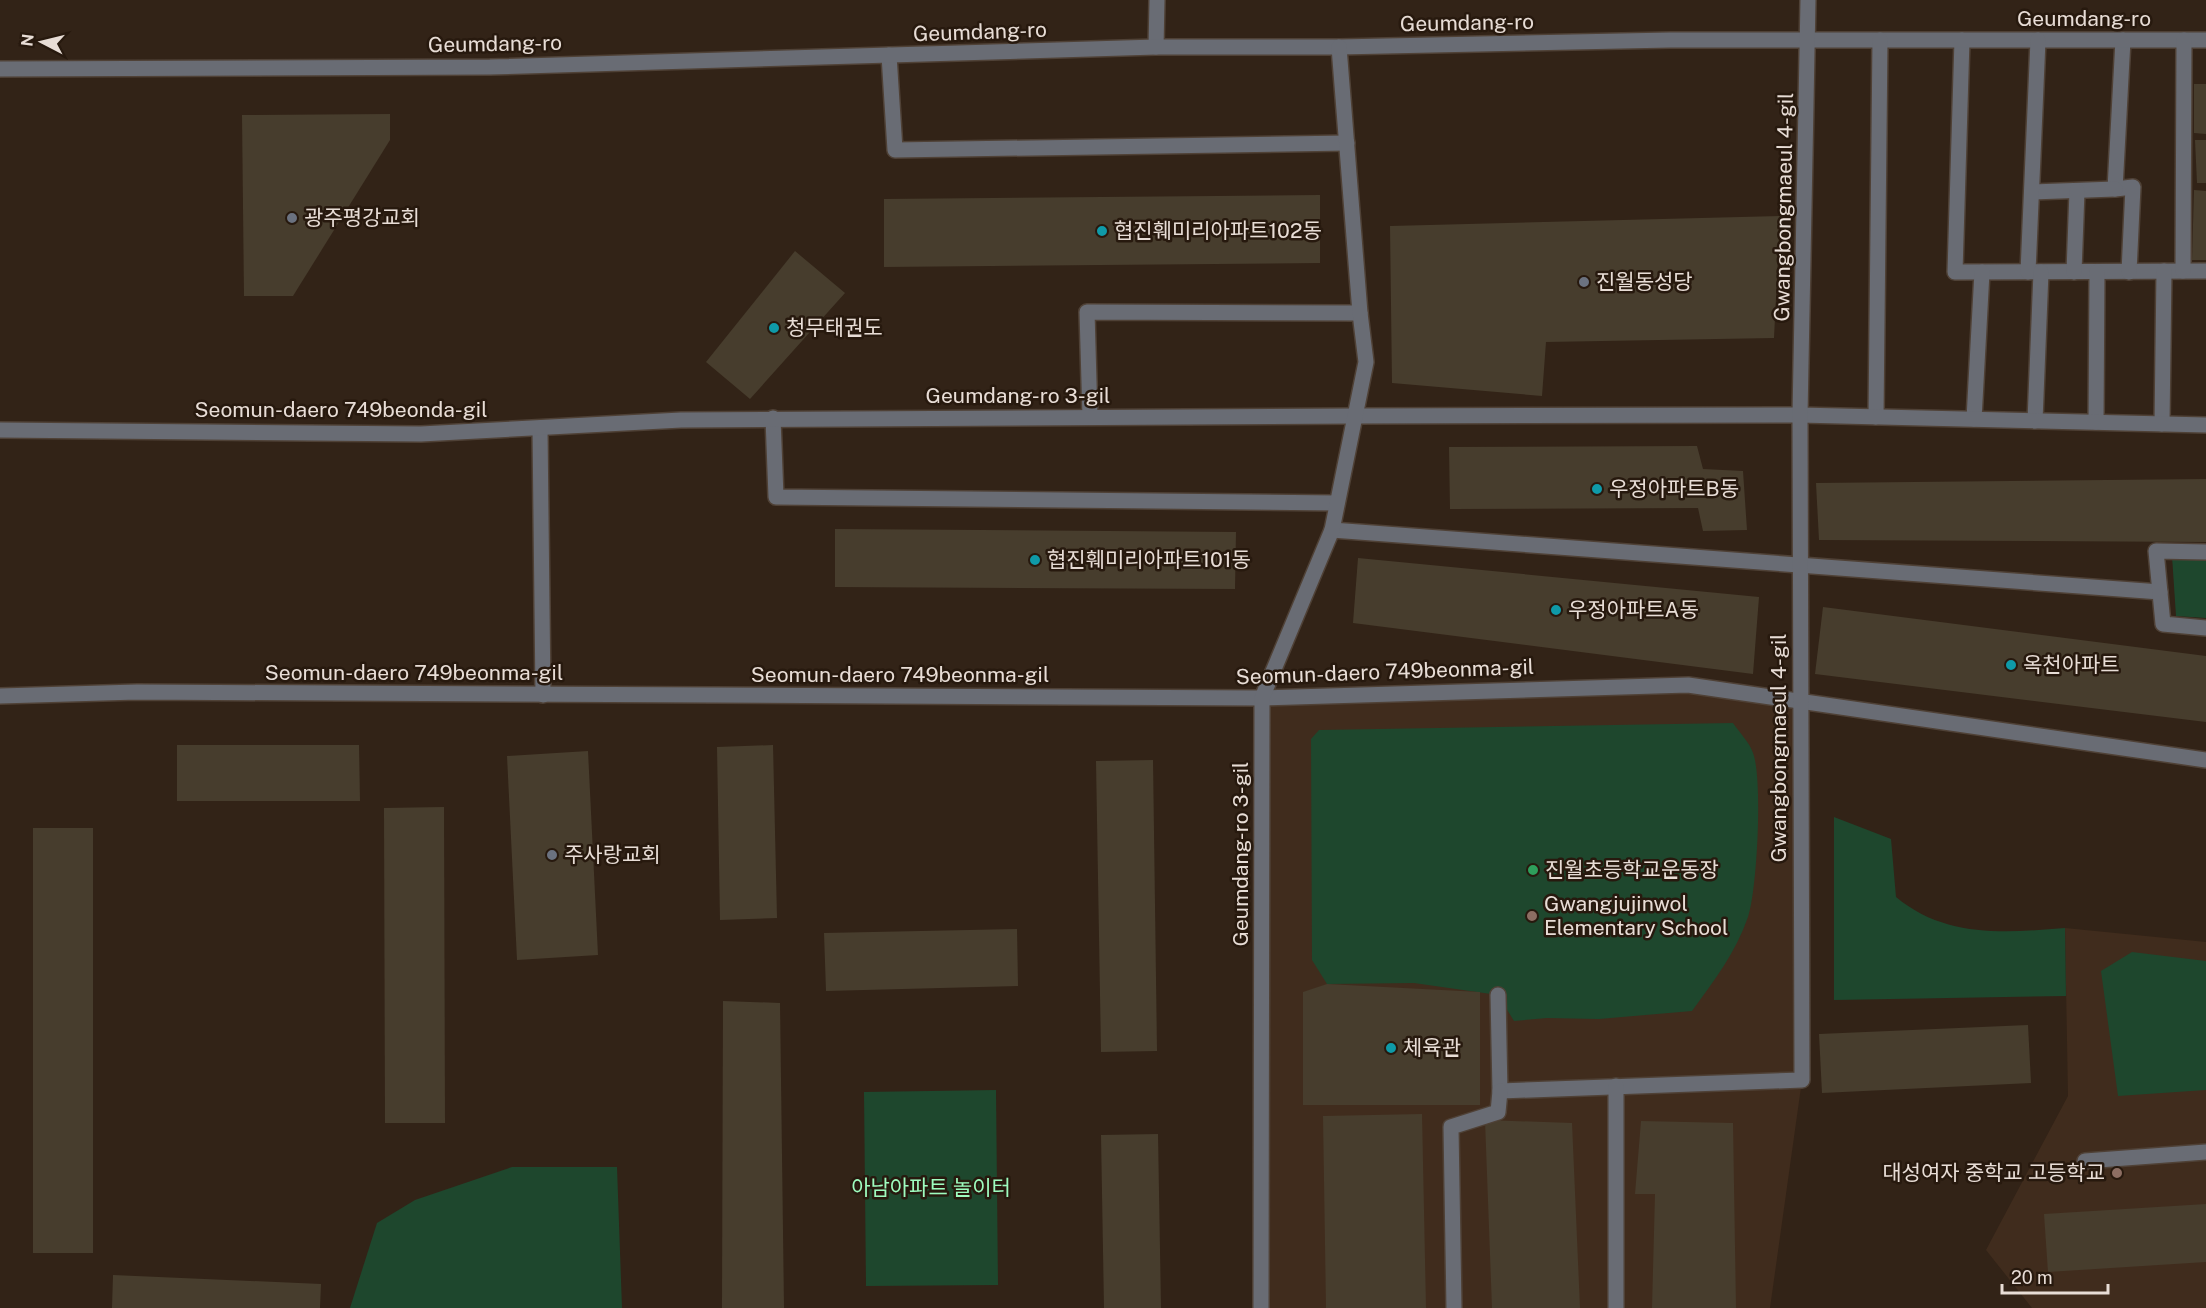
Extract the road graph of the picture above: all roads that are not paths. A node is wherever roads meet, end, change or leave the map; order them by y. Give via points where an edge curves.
1 (1156, 0) edge
2 (1808, 0) edge
3 (1808, 40) junction
4 (1880, 40) junction
5 (1962, 40) junction
6 (2038, 40) junction
7 (2123, 40) junction
8 (2184, 40) junction
9 (2206, 40) edge
10 (1156, 47) junction
11 (1339, 47) junction
12 (889, 55) junction
13 (0, 69) edge
14 (1347, 143) junction
15 (2115, 189) junction
16 (2077, 191) junction
17 (2032, 192) junction
18 (2164, 271) junction
19 (2183, 271) junction
20 (2206, 271) edge
21 (1982, 272) junction
22 (2034, 272) junction
23 (2074, 272) junction
24 (2097, 272) junction
25 (2128, 272) junction
26 (1360, 313) junction
27 (1800, 415) junction
28 (1355, 416) junction
29 (1090, 417) junction
30 (1876, 417) junction
31 (773, 418) junction
32 (1974, 419) junction
33 (681, 420) joint
34 (2035, 421) junction
35 (2096, 422) junction
36 (2162, 424) junction
37 (2206, 424) edge
38 (540, 428) junction
39 (0, 430) edge
40 (1337, 503) junction
41 (1332, 530) junction
42 (2206, 552) edge
43 (1801, 566) junction
44 (2160, 592) junction
45 (2206, 628) edge
46 (543, 694) junction
47 (0, 696) edge
48 (1262, 698) junction
49 (1799, 700) junction
50 (2206, 760) edge
51 (1498, 995) dead end
52 (1616, 1086) junction
53 (1500, 1091) junction
54 (2206, 1152) edge
55 (2085, 1161) dead end
56 (1261, 1308) edge
57 (1454, 1308) edge
58 (1616, 1308) edge

1 - 10 street
2 - 3 street, Gwangbongmaeul 4-gil
3 - 4 street, Geumdang-ro
3 - 11 street, Geumdang-ro
3 - 27 street, Gwangbongmaeul 4-gil
4 - 5 street, Geumdang-ro
4 - 30 street
5 - 6 street, Geumdang-ro
5 - 21 street via 1955,272
6 - 7 street, Geumdang-ro
6 - 17 street
7 - 8 street, Geumdang-ro
7 - 15 street
8 - 9 street, Geumdang-ro
8 - 19 street
10 - 11 street, Geumdang-ro
10 - 12 street, Geumdang-ro
11 - 14 street, Geumdang-ro 3-gil
12 - 13 street, Geumdang-ro via 490,67
12 - 14 street via 895,150
14 - 26 street, Geumdang-ro 3-gil
15 - 16 street
15 - 25 street via 2133,187
16 - 17 street
16 - 23 street
17 - 22 street
18 - 19 street
18 - 25 street
18 - 36 street
19 - 20 street
21 - 22 street
21 - 32 street
22 - 23 street
22 - 34 street
23 - 24 street
24 - 25 street
24 - 35 street
26 - 28 street, Geumdang-ro 3-gil via 1366,362
26 - 29 street via 1087,312
27 - 28 street
27 - 30 street
27 - 43 street, Gwangbongmaeul 4-gil
28 - 29 street, Geumdang-ro 3-gil
28 - 40 street, Geumdang-ro 3-gil
29 - 31 street, Geumdang-ro 3-gil
30 - 32 street
31 - 33 street, Geumdang-ro 3-gil
31 - 40 street via 776,497
32 - 34 street
33 - 38 street, Seomun-daero 749beonda-gil
34 - 35 street
35 - 36 street
36 - 37 street
38 - 39 street, Seomun-daero 749beonda-gil via 421,434
38 - 46 street
40 - 41 street, Geumdang-ro 3-gil
41 - 43 street
41 - 48 street, Geumdang-ro 3-gil
42 - 44 street via 2156,551
43 - 44 street
43 - 49 street, Gwangbongmaeul 4-gil
44 - 45 street via 2163,624
46 - 47 street, Seomun-daero 749beonma-gil via 137,692
46 - 48 street, Seomun-daero 749beonma-gil
48 - 49 street, Seomun-daero 749beonma-gil via 1688,685
48 - 56 street, Geumdang-ro 3-gil
49 - 50 street, Seomun-daero 749beonma-gil
49 - 52 street, Gwangbongmaeul 4-gil via 1802,1080
51 - 53 street
52 - 53 street
52 - 58 street
53 - 57 street via 1498,1112 1451,1126
54 - 55 street

